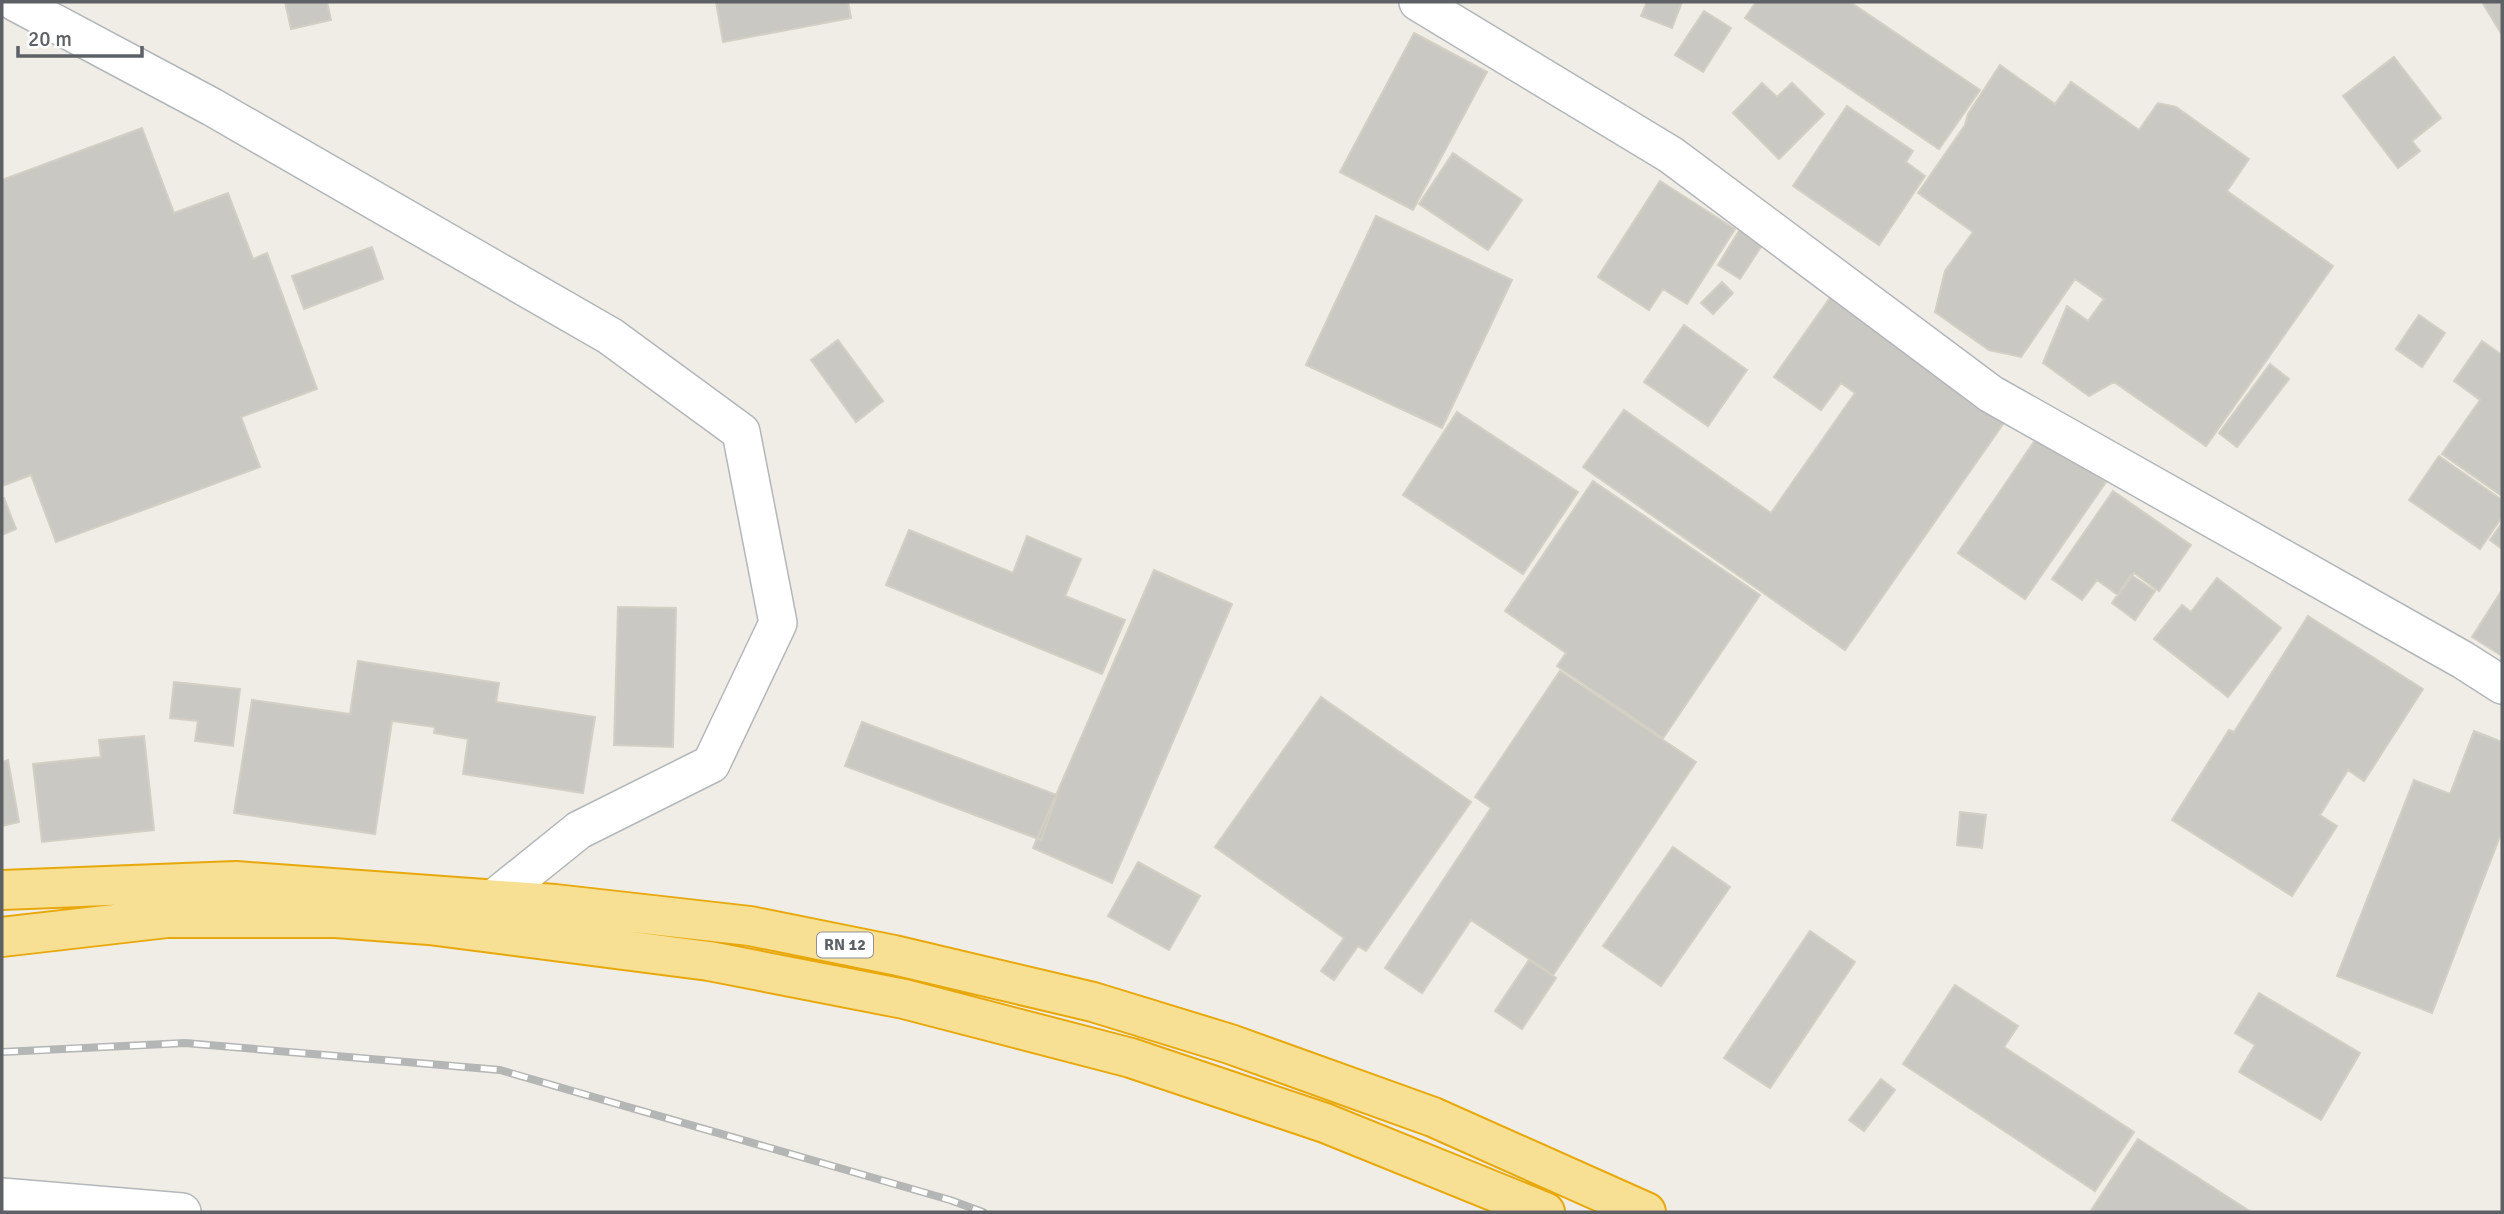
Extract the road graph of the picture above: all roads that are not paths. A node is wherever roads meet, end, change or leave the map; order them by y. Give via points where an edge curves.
1 (15, 2) edge
2 (1418, 2) edge
3 (2502, 685) edge
4 (2, 890) edge
5 (492, 900) junction
6 (2, 937) edge
7 (2, 1197) edge
8 (182, 1212) edge
9 (1545, 1212) edge
10 (1646, 1212) edge

1 - 5 street via 212,107 610,336 741,432 778,623 711,764 579,830
2 - 3 street via 1671,155 1991,394
4 - 5 highway, RN 12 via 236,881
5 - 10 highway, RN 12 via 750,926 1093,1002 1230,1044 1433,1117
6 - 9 highway, RN 12 via 167,918 336,918 429,925 709,961 904,999 1131,1058 1325,1123
7 - 8 street

